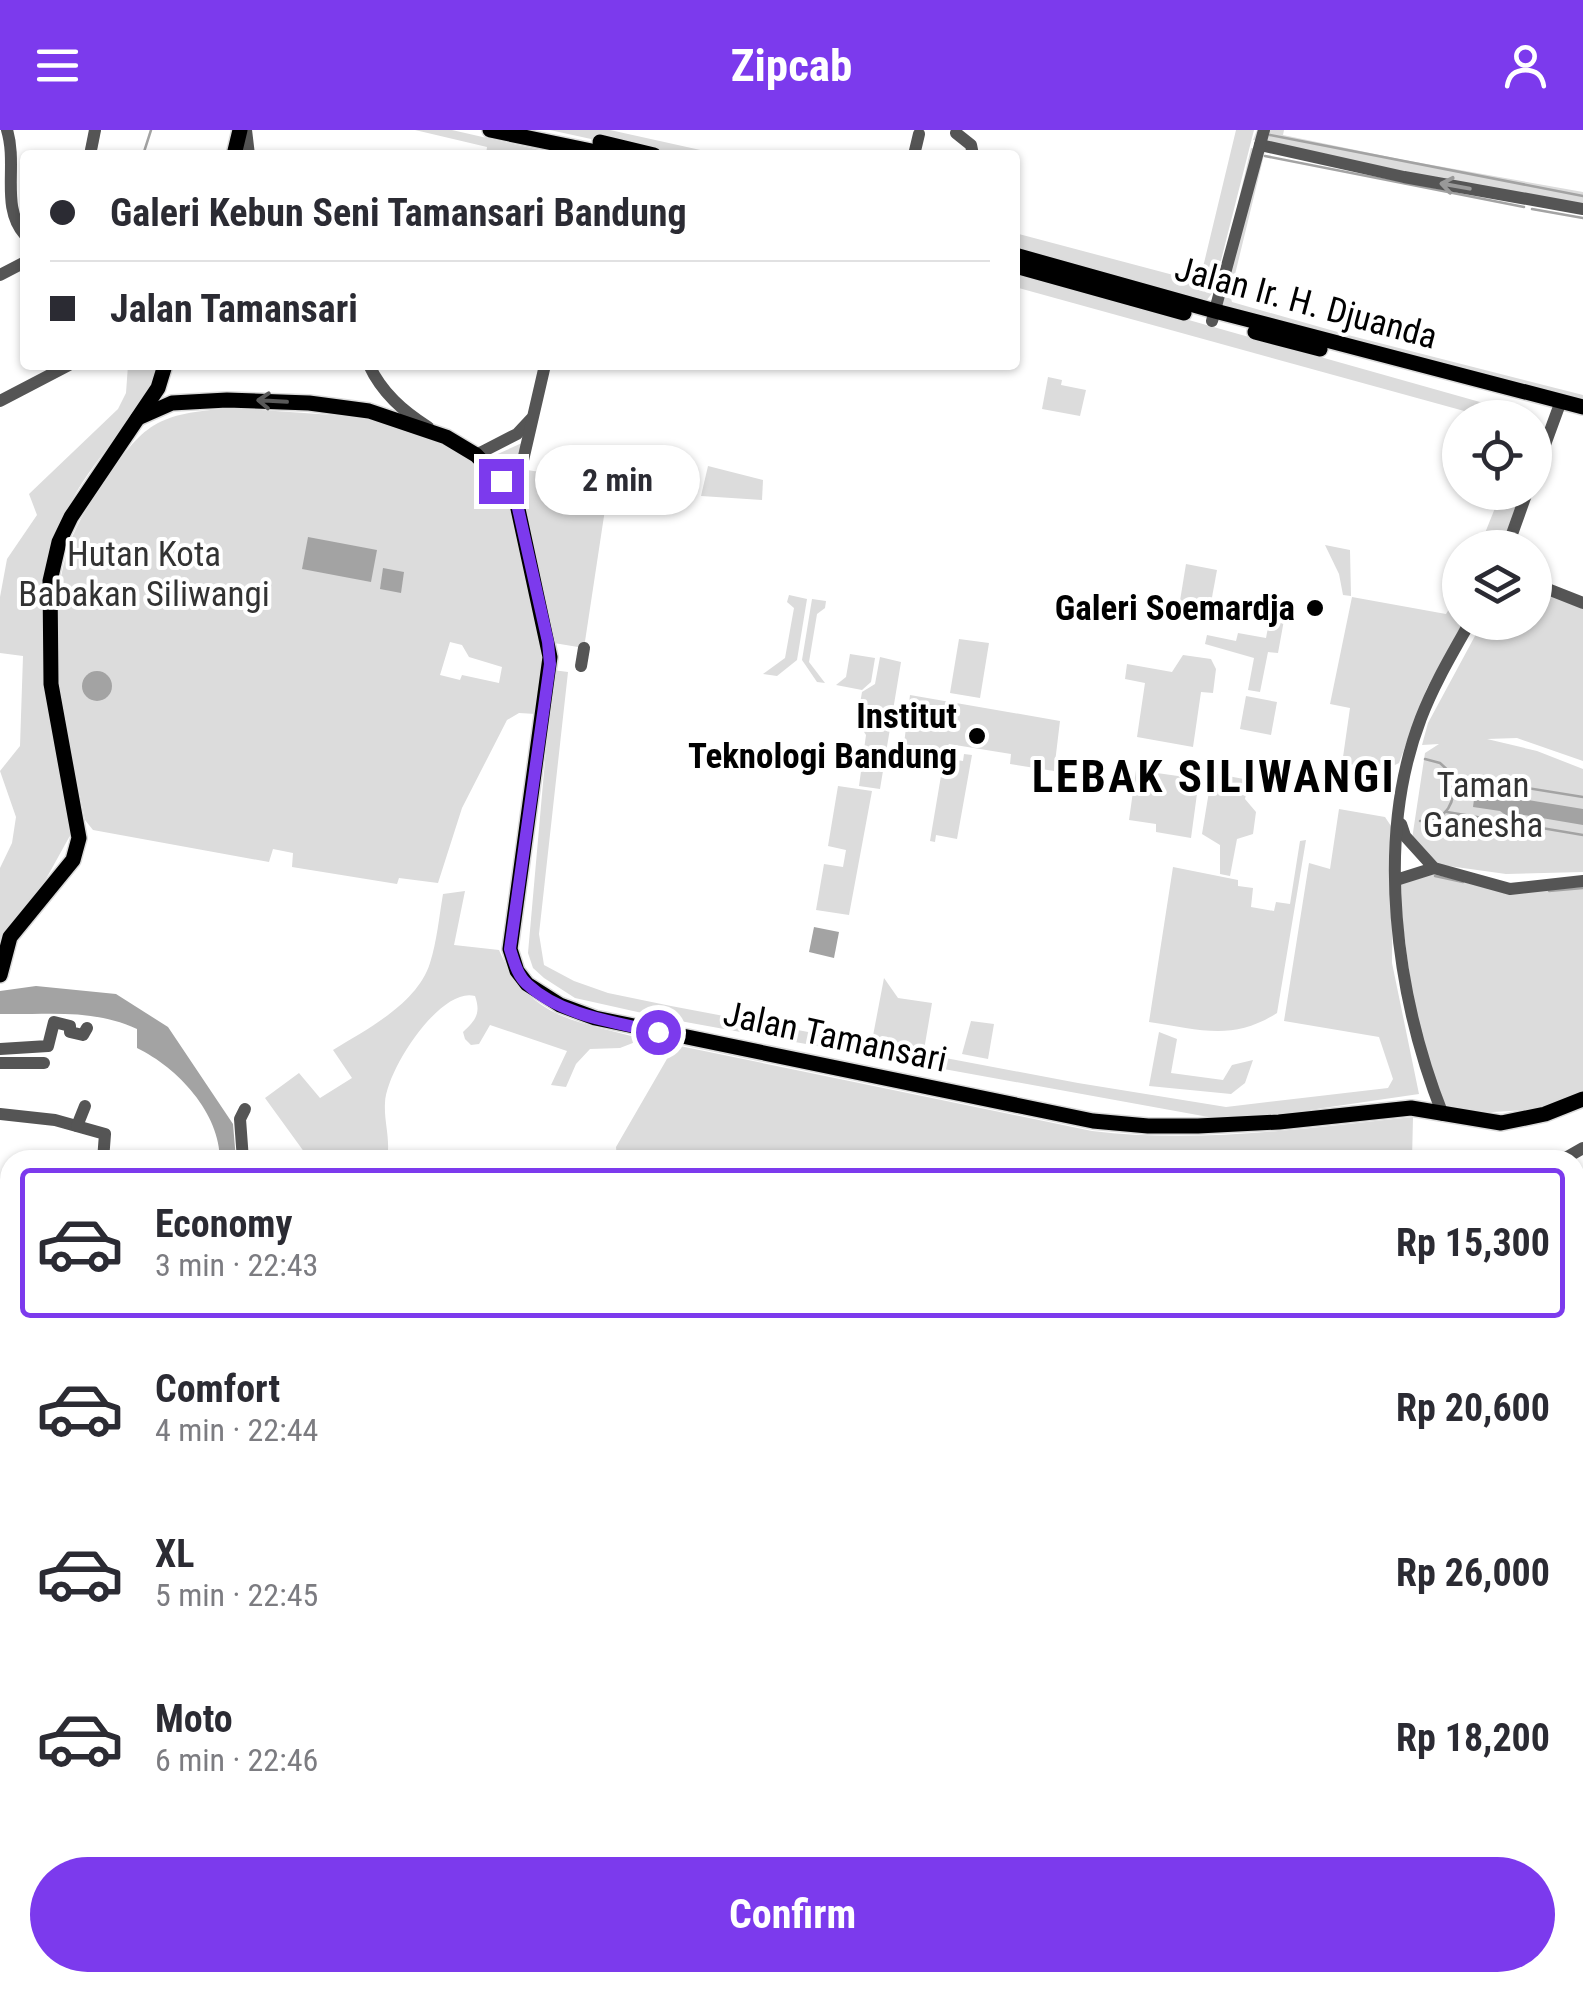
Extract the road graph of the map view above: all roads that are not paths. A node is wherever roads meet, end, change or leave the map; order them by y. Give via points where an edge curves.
1 (7, 130) edge
2 (490, 130) edge
3 (542, 130) edge
4 (1264, 130) edge
5 (956, 133) dead end
6 (919, 134) dead end
7 (1260, 146) junction
8 (590, 148) edge
9 (915, 150) edge
10 (972, 150) edge
11 (1583, 208) edge
12 (20, 230) edge
13 (1020, 257) edge
14 (1020, 267) edge
15 (1075, 278) junction
16 (1214, 316) junction
17 (59, 370) edge
18 (163, 370) edge
19 (371, 370) edge
20 (543, 370) edge
21 (378, 384) junction
22 (158, 388) junction
23 (0, 400) edge
24 (172, 403) junction
25 (1559, 406) junction
26 (1583, 407) edge
27 (368, 411) junction
28 (533, 417) junction
29 (1583, 417) edge
30 (138, 418) junction
31 (1552, 425) edge
32 (446, 437) junction
33 (476, 455) junction
34 (515, 495) junction
35 (1552, 591) edge
36 (1583, 603) edge
37 (1461, 640) edge
38 (584, 648) dead end
39 (581, 666) dead end
40 (1399, 817) junction
41 (1434, 868) junction
42 (1396, 880) junction
43 (1583, 881) edge
44 (0, 975) edge
45 (87, 1028) dead end
46 (0, 1049) edge
47 (0, 1062) edge
48 (44, 1063) dead end
49 (1583, 1100) edge
50 (84, 1106) dead end
51 (245, 1109) dead end
52 (0, 1114) edge
53 (1443, 1115) junction
54 (77, 1126) junction
55 (103, 1150) edge
56 (243, 1150) edge

1 - 12 street via 7,209
2 - 8 main road
3 - 8 main road
4 - 7 street
5 - 10 street
6 - 9 street
11 -> 7 street
7 - 16 street
13 - 15 main road, Jalan Ir. H. Djuanda
14 - 15 main road, Jalan Ir. H. Djuanda
15 - 16 main road, Jalan Ir. H. Djuanda
16 - 25 main road, Jalan Ir. H. Djuanda
17 - 23 street
18 - 22 main road
19 - 21 street
20 - 28 street
21 - 27 street
21 - 32 street
22 - 24 main road
22 - 30 main road
27 -> 24 main road via 248,400
24 - 30 main road
25 - 26 main road, Jalan Ir. H. Djuanda
25 - 29 main road, Jalan Ir. H. Djuanda
25 - 31 street
27 - 32 main road
28 - 33 street via 517,434
28 - 34 street
30 - 44 main road via 58,542 50,582 52,684 78,848 10,937
32 - 33 main road
33 - 34 main road
34 - 53 main road, Jalan Tamansari via 550,657 510,949 527,984 595,1018 1093,1121 1198,1126 1411,1108
35 - 36 street
37 - 40 street via 1420,721
38 - 39 street
40 - 41 street
40 - 42 street
41 - 42 street
41 - 43 street via 1510,889
42 - 53 street via 1410,1015
45 - 46 street via 83,1035 54,1022 48,1046
47 - 48 street
49 - 53 main road, Jalan Tamansari via 1501,1122
50 - 54 street
51 - 56 street
52 - 54 street
54 - 55 street via 105,1134

